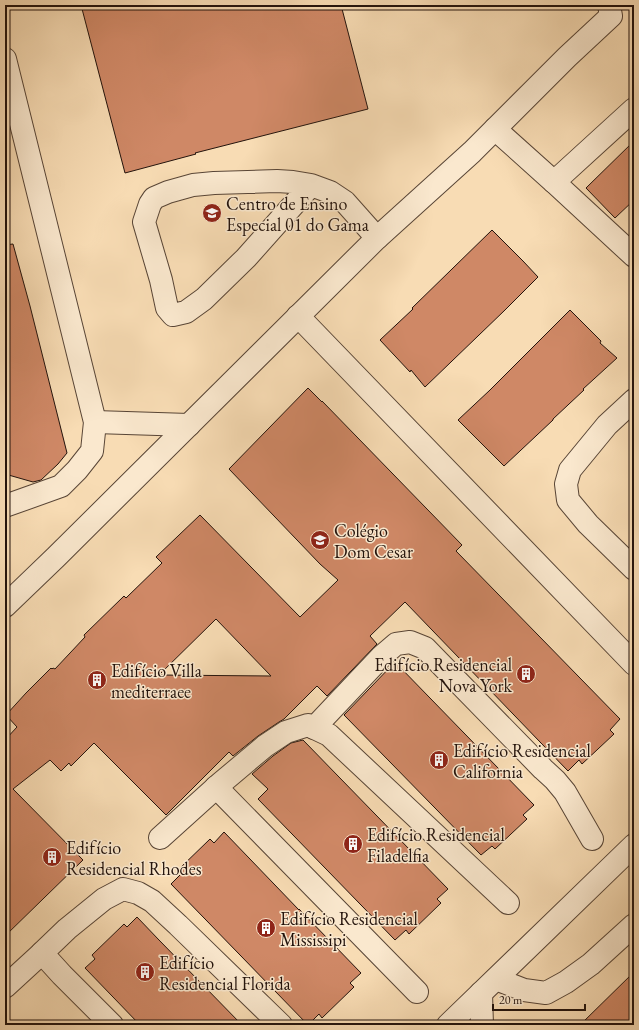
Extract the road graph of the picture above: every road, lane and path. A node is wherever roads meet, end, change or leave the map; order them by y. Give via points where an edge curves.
1 (615, 8) edge
2 (5, 58) edge
3 (634, 109) edge
4 (495, 129) junction
5 (554, 182) junction
6 (311, 185) junction
7 (376, 238) junction
8 (634, 256) edge
9 (298, 316) junction
10 (634, 400) edge
11 (95, 422) junction
12 (189, 425) junction
13 (5, 506) edge
14 (634, 570) edge
15 (5, 606) edge
16 (634, 664) edge
17 (314, 728) junction
18 (216, 787) junction
19 (160, 838) dead end
20 (592, 839) dead end
21 (634, 845) edge
22 (508, 903) dead end
23 (634, 925) edge
24 (42, 952) junction
25 (488, 986) junction
26 (5, 987) edge
27 (417, 992) dead end
28 (112, 1025) edge
29 (281, 1025) edge
30 (448, 1025) edge
31 (482, 1025) edge

1 - 4 street
2 - 11 street
3 - 5 street
4 - 5 street
4 - 7 street
5 - 8 street
6 - 6 street via 277,181 214,183 193,185 154,198 144,222 167,308 173,315 186,312 204,300 246,258
6 - 7 street via 330,192 345,202
7 - 9 street
9 - 12 street
9 - 16 street
10 - 14 street via 607,425 570,470 566,484 568,500
11 - 12 street
11 - 13 street via 92,452 61,486
12 - 15 street
17 - 18 street via 308,725 286,732
17 - 20 street via 396,644 410,642 426,648 555,780 565,792
17 - 22 street via 329,735 348,752
18 - 19 street
18 - 27 street
21 - 25 street
23 - 25 street via 591,964 546,993
24 - 26 street
24 - 28 street
24 - 29 street via 104,899 123,889 138,893 152,901 178,924
25 - 30 street
25 - 31 street

